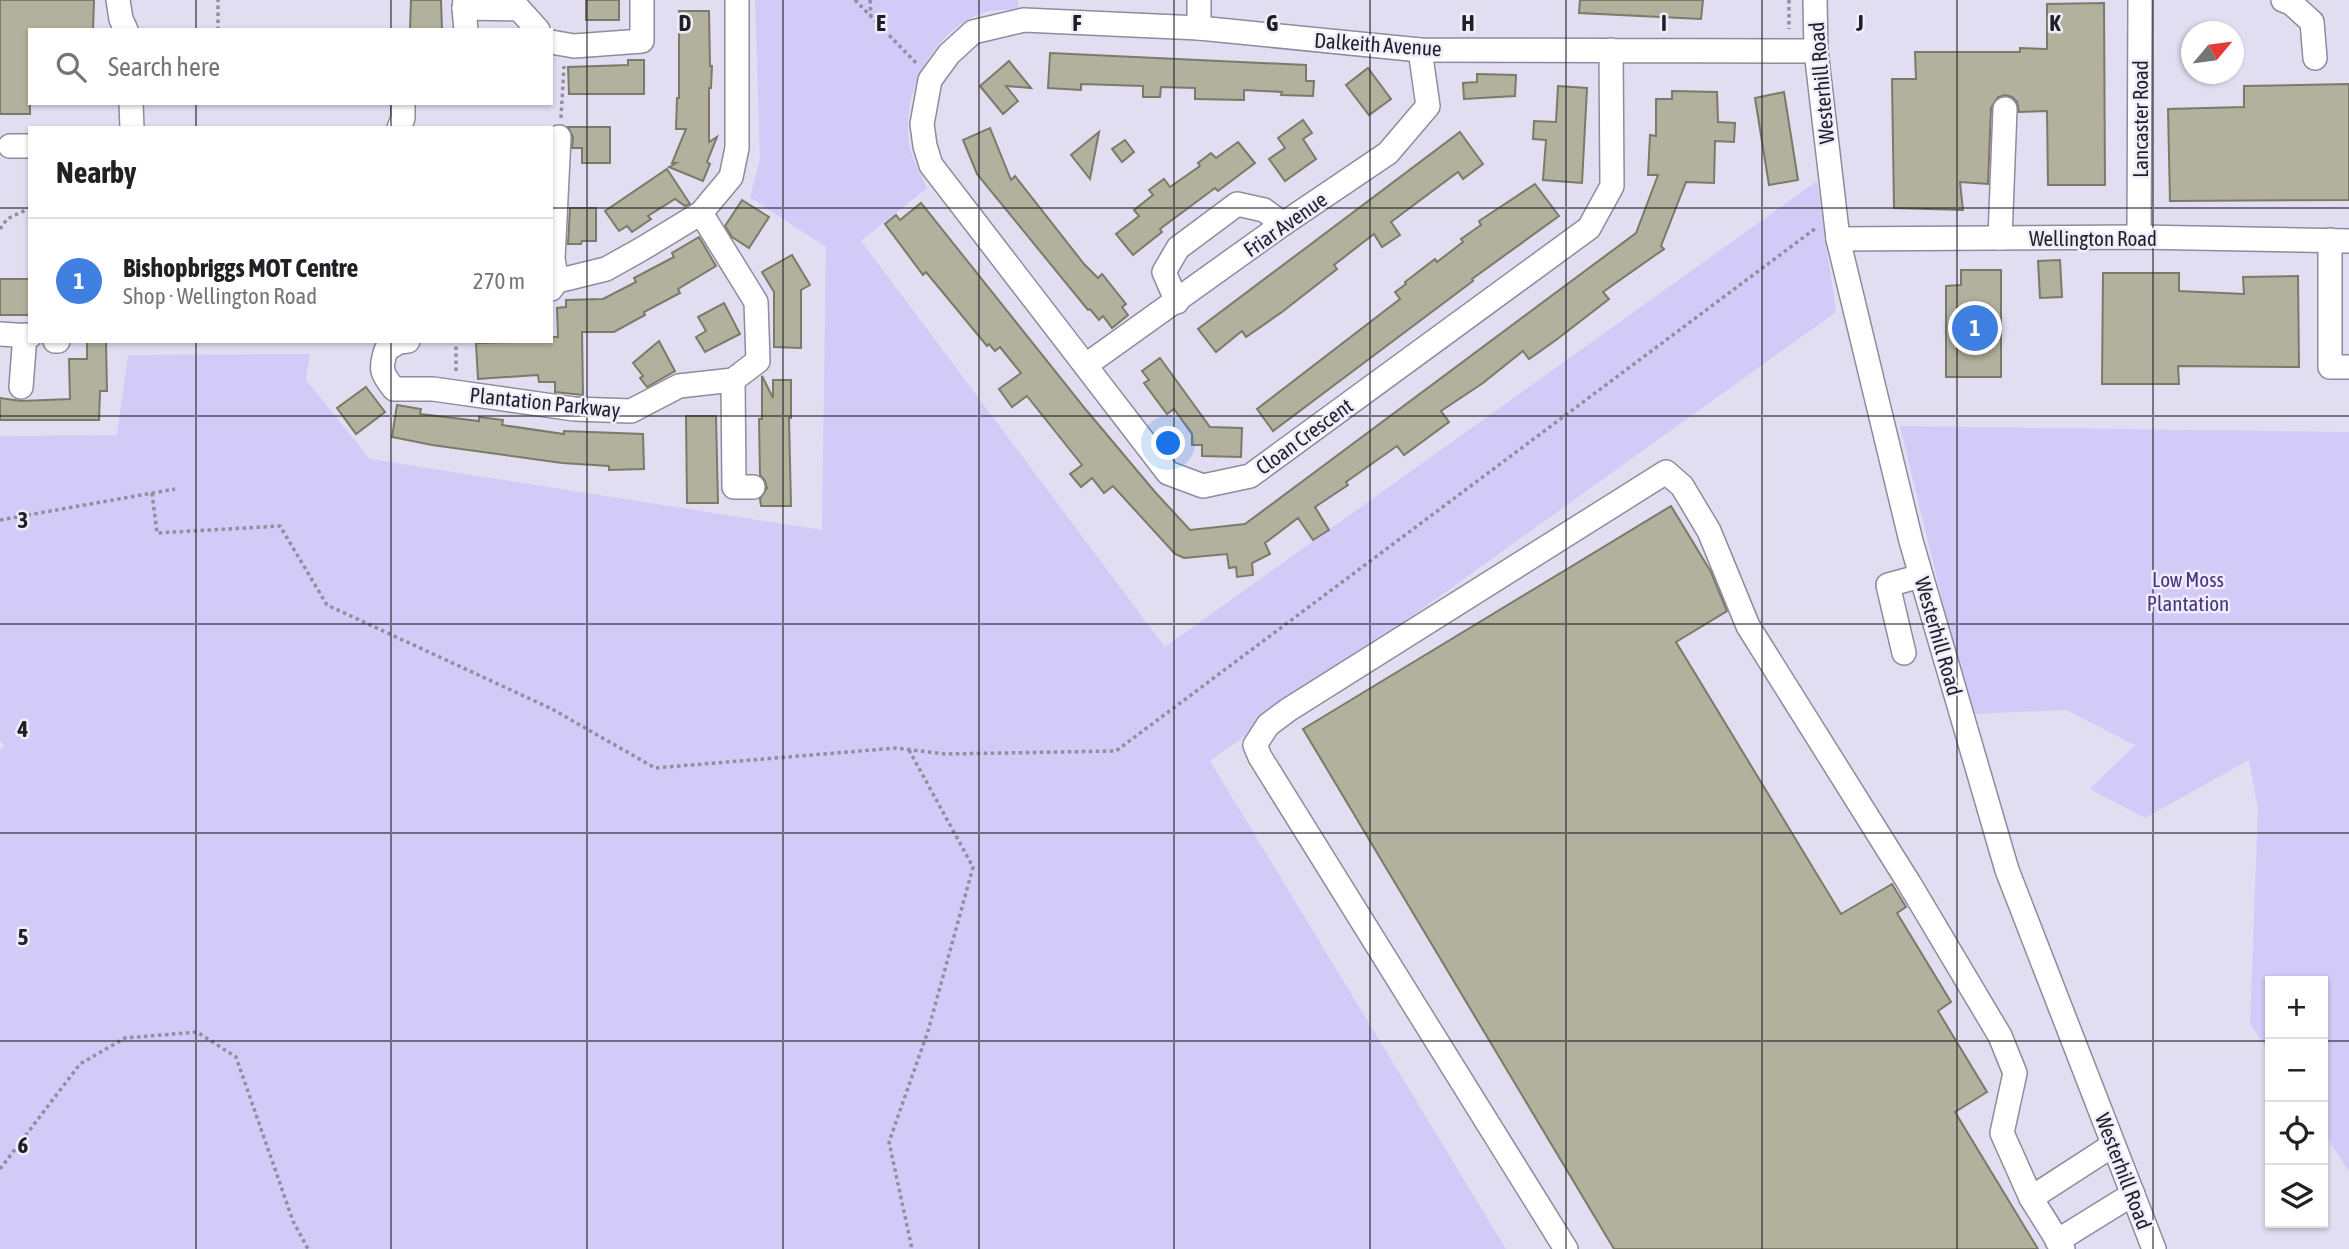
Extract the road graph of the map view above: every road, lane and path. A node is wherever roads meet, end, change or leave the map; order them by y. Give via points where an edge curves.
1 (218, 0) edge
2 (642, 0) edge
3 (737, 0) edge
4 (855, 0) edge
5 (870, 0) edge
6 (1199, 0) edge
7 (1789, 0) edge
8 (1815, 0) edge
9 (2140, 0) edge
10 (2283, 0) edge
11 (465, 13) edge
12 (872, 18) junction
13 (1024, 20) joint
14 (218, 28) edge
15 (536, 28) edge
16 (1199, 28) junction
17 (558, 43) edge
18 (1420, 50) junction
19 (1611, 50) junction
20 (1789, 50) junction
21 (1816, 51) junction
22 (2315, 58) dead end
23 (931, 79) junction
24 (131, 105) edge
25 (403, 105) edge
26 (2005, 109) dead end
27 (132, 126) edge
28 (400, 126) edge
29 (559, 138) joint
30 (28, 209) edge
31 (701, 214) junction
32 (1835, 214) junction
33 (1283, 224) junction
34 (0, 229) edge
35 (2139, 237) junction
36 (2000, 238) junction
37 (1838, 239) junction
38 (2339, 240) edge
39 (554, 285) edge
40 (2340, 289) edge
41 (1177, 302) junction
42 (0, 334) edge
43 (28, 336) edge
44 (398, 343) edge
45 (456, 343) edge
46 (1086, 365) junction
47 (2349, 368) edge
48 (733, 380) junction
49 (21, 387) dead end
50 (456, 392) junction
51 (753, 487) dead end
52 (175, 489) dead end
53 (152, 493) junction
54 (0, 520) edge
55 (1922, 576) junction
56 (1904, 653) dead end
57 (909, 750) junction
58 (2113, 1145) junction
59 (0, 1169) edge
60 (2133, 1194) junction
61 (2031, 1198) junction
62 (2060, 1245) edge
63 (308, 1249) edge
64 (912, 1249) edge
65 (1566, 1249) edge
66 (2154, 1249) edge

1 - 14 path
2 - 17 street via 642,41
3 - 31 street via 737,149 731,177
4 - 12 path
5 - 12 path
6 - 16 street
7 - 20 path
8 - 21 street, Westerhill Road
9 - 35 street, Lancaster Road
10 - 22 street via 2312,22
11 - 15 street via 519,9
12 - 23 path
13 - 16 street, Dalkeith Avenue
13 - 23 street, Cloan Crescent via 973,32
16 - 18 street, Dalkeith Avenue
17 - 29 path via 563,96
18 - 19 street, Dalkeith Avenue
18 - 33 street, Friar Avenue via 1428,106 1388,153
19 - 20 street, Dalkeith Avenue
19 - 46 street, Cloan Crescent via 1612,187 1589,228 1250,476 1203,486 1168,472
20 - 21 street, Dalkeith Avenue
21 - 32 street, Westerhill Road
23 - 46 street, Cloan Crescent via 922,124 931,165
24 - 27 street
25 - 28 street
26 - 36 street
29 - 39 street
30 - 34 path via 7,219
31 - 39 street via 606,270
31 - 48 street via 756,302 758,360
32 - 37 street, Westerhill Road
32 - 57 path via 1116,751 945,754
33 - 41 street, Friar Avenue
33 - 41 street via 1264,210 1237,204 1178,248 1164,272
35 - 36 street, Wellington Road
35 - 38 street, Wellington Road
36 - 37 street, Wellington Road
37 - 55 street, Westerhill Road
38 - 40 street
40 - 47 street via 2330,368
41 - 46 street, Friar Avenue
42 - 43 street
43 - 49 street
44 - 50 street, Plantation Parkway via 386,350 381,366 394,389
45 - 50 path
48 - 50 street, Plantation Parkway via 679,386 631,411 574,409
48 - 51 street via 734,487
52 - 53 path
53 - 54 path
53 - 57 path via 157,533 280,526 327,605 552,709 655,768
55 - 56 street via 1888,585
55 - 58 street, Westerhill Road via 2007,870
57 - 64 path via 973,867 928,1031 889,1142
58 - 60 street, Westerhill Road
58 - 61 street
59 - 63 path via 80,1063 125,1038 197,1032 236,1057 293,1221
60 - 62 street
60 - 66 street, Westerhill Road
61 - 62 street
61 - 65 street via 2002,1133 2015,1073 2000,1036 1748,626 1709,531 1682,486 1665,472 1288,710 1268,725 1255,745

